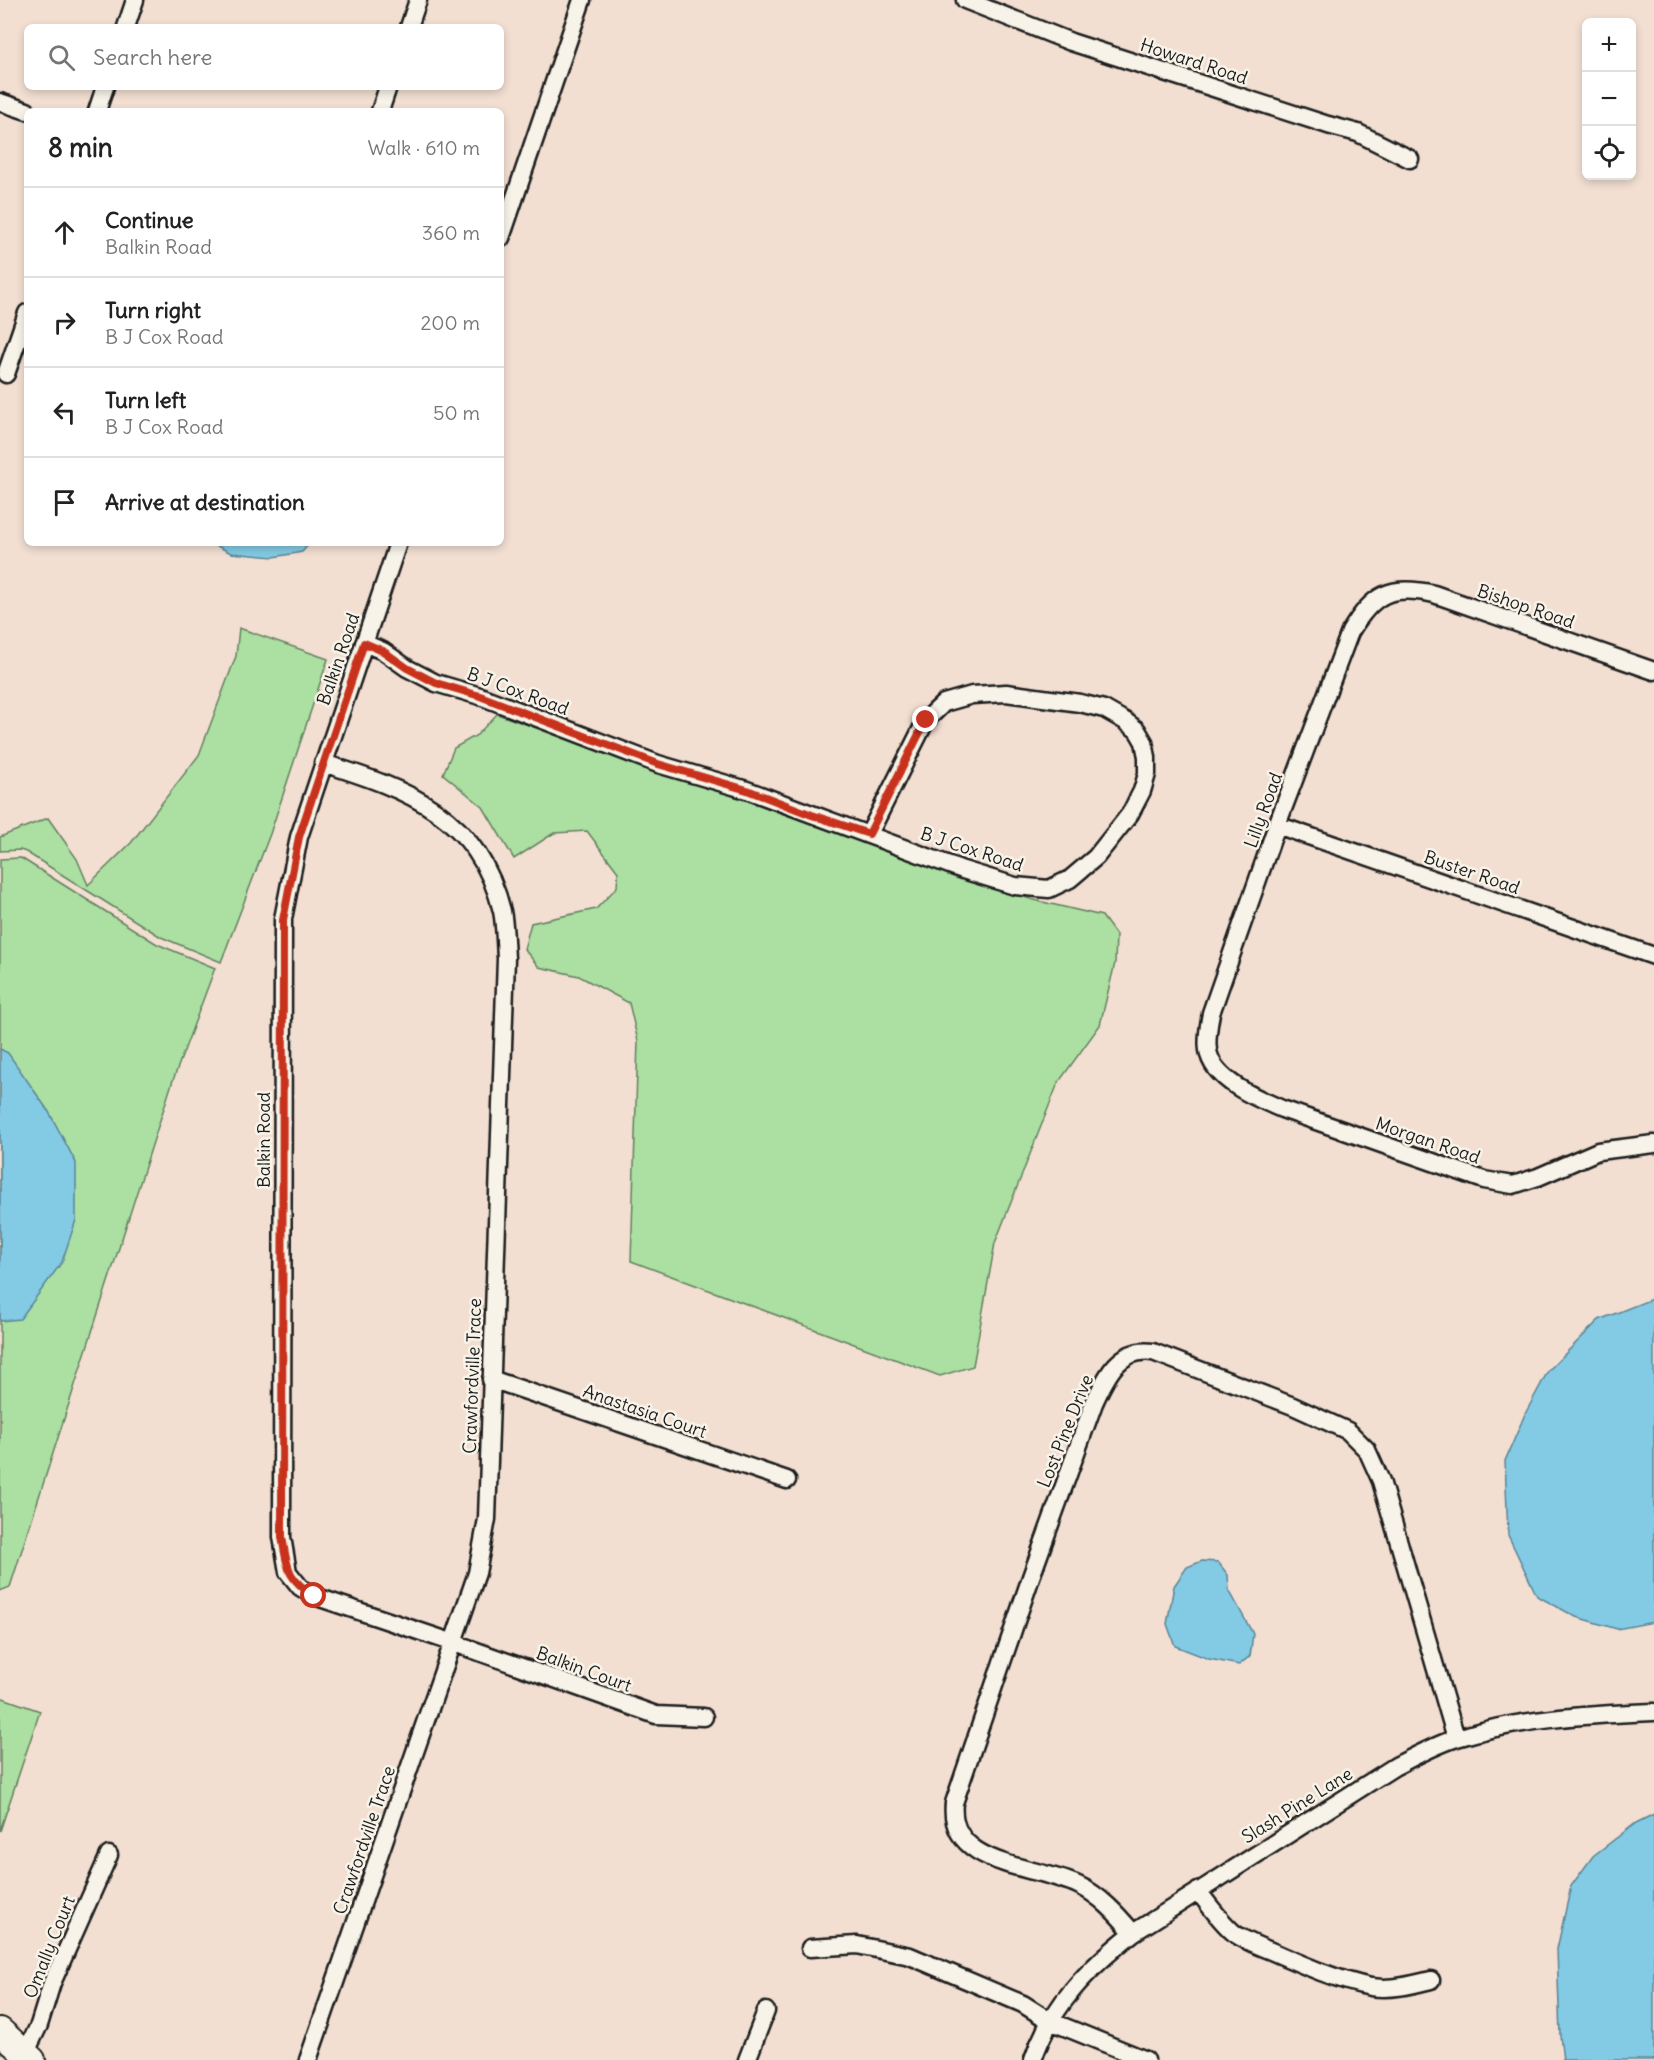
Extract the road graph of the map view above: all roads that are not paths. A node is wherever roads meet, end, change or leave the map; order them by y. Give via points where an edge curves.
1 (135, 0) edge
2 (418, 0) edge
3 (582, 0) edge
4 (965, 0) edge
5 (127, 24) edge
6 (410, 24) edge
7 (104, 90) edge
8 (387, 90) edge
9 (0, 102) edge
10 (97, 108) edge
11 (381, 108) edge
12 (24, 110) edge
13 (1410, 159) dead end
14 (504, 229) edge
15 (24, 322) edge
16 (6, 374) dead end
17 (397, 546) edge
18 (1384, 594) joint
19 (364, 643) junction
20 (1654, 671) edge
21 (323, 763) junction
22 (1277, 825) junction
23 (869, 834) junction
24 (1654, 956) edge
25 (1208, 1052) joint
26 (1654, 1144) edge
27 (491, 1379) junction
28 (787, 1480) dead end
29 (454, 1643) junction
30 (1654, 1712) edge
31 (704, 1717) dead end
32 (1456, 1738) junction
33 (109, 1855) dead end
34 (1198, 1891) junction
35 (1133, 1933) junction
36 (810, 1948) dead end
37 (1431, 1980) dead end
38 (766, 2011) dead end
39 (1050, 2021) junction
40 (0, 2031) edge
41 (28, 2057) edge
42 (308, 2060) edge
43 (747, 2060) edge
44 (1033, 2060) edge
45 (1146, 2060) edge

1 - 5 street
2 - 6 street
3 - 14 street
4 - 13 street, Howard Road via 1071,42 1358,132
7 - 10 street
8 - 11 street
9 - 12 street
15 - 16 street
17 - 19 street, Balkin Road
18 - 20 street, Bishop Road via 1415,590 1434,594
18 - 22 street, Lilly Road via 1370,604 1350,632
19 - 21 street, Balkin Road
19 - 23 street, B J Cox Road via 436,683 658,764 747,790
21 - 27 street, Crawfordville Trace via 377,780 419,799 449,820 472,846 489,875 502,913 506,958
21 - 29 street, Balkin Road via 299,837 283,920 282,1537 288,1572 314,1596
22 - 24 street, Buster Road
22 - 25 street, Lilly Road via 1211,1013
23 - 23 street, B J Cox Road via 1004,883 1049,890 1070,879 1096,857 1130,814 1147,774 1144,742 1125,721 1104,709 1080,703 1006,693 972,695 944,703 926,720
25 - 26 street, Morgan Road via 1218,1070 1251,1096 1484,1180 1513,1185 1598,1151
27 - 28 street, Anastasia Court
27 - 29 street, Crawfordville Trace via 487,1519 477,1573
29 - 31 street, Balkin Court via 656,1715
29 - 42 street, Crawfordville Trace
30 - 32 street, Slash Pine Lane via 1524,1723
32 - 34 street, Slash Pine Lane via 1394,1767
32 - 35 street, Lost Pine Drive via 1381,1481 1367,1450 1348,1431 1153,1352 1132,1353 1122,1359 1105,1379 1094,1403 952,1814 960,1837 981,1854 1078,1884 1119,1916
33 - 41 street, Omally Court via 52,1983
34 - 35 street, Slash Pine Lane
34 - 37 street via 1234,1933 1288,1958 1372,1987 1409,1986
35 - 39 street, Slash Pine Lane via 1082,1978
36 - 39 street via 857,1945 910,1956 1023,2004
38 - 43 street
39 - 44 street, Slash Pine Lane
39 - 45 street
40 - 41 main road

